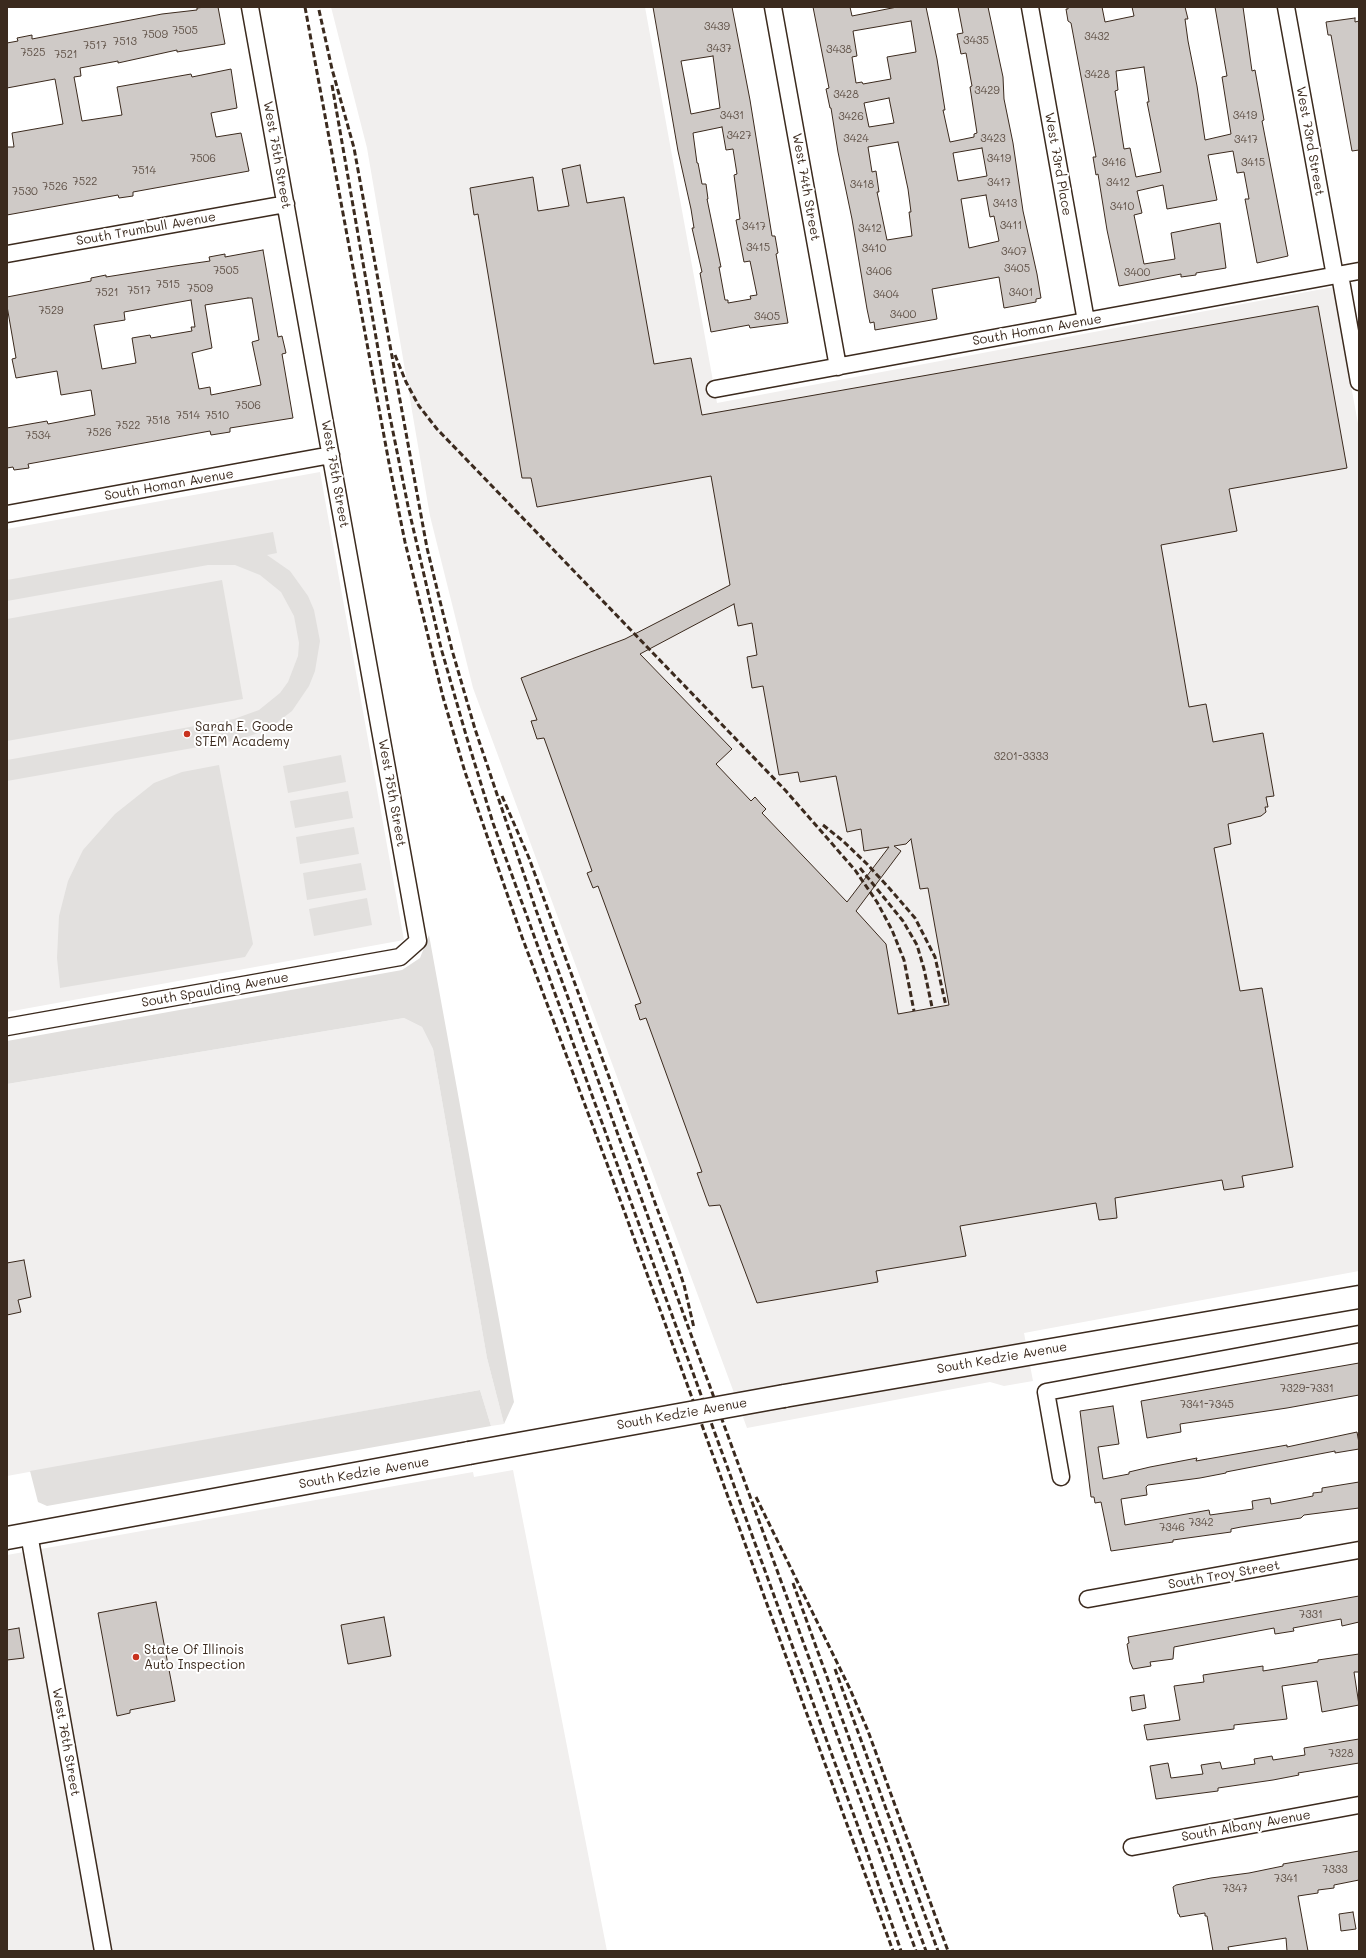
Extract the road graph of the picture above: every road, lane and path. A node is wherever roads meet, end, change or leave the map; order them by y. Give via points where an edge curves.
1 (250, 7) edge
2 (774, 7) edge
3 (1030, 7) edge
4 (1286, 7) edge
5 (286, 204) junction
6 (7, 254) edge
7 (1359, 271) edge
8 (1337, 275) junction
9 (1086, 321) junction
10 (838, 367) junction
11 (1359, 382) edge
12 (715, 389) dead end
13 (331, 455) junction
14 (7, 514) edge
15 (418, 941) joint
16 (7, 1027) edge
17 (1359, 1297) edge
18 (1359, 1334) edge
19 (1061, 1477) dead end
20 (29, 1534) junction
21 (7, 1538) edge
22 (1359, 1550) edge
23 (1088, 1599) dead end
24 (1359, 1805) edge
25 (1132, 1847) dead end
26 (103, 1951) edge

1 - 5 street, West 75th Street
2 - 10 street, West 74th Street
3 - 9 street, West 73rd Place
4 - 8 street, West 73rd Street
5 - 6 street, South Trumbull Avenue
5 - 13 street, West 75th Street
7 - 8 street, South Homan Avenue
8 - 9 street, South Homan Avenue
8 - 11 street, West 73rd Street
9 - 10 street, South Homan Avenue
10 - 12 street, South Homan Avenue
13 - 14 street, South Homan Avenue
13 - 15 street, West 75th Street
15 - 16 street, South Spaulding Avenue via 400,957
17 - 20 main road, South Kedzie Avenue, bridge via 784,1396
18 - 19 street via 1046,1392
20 - 21 main road, South Kedzie Avenue
20 - 26 street, West 76th Street
22 - 23 street, South Troy Street
24 - 25 street, South Albany Avenue

